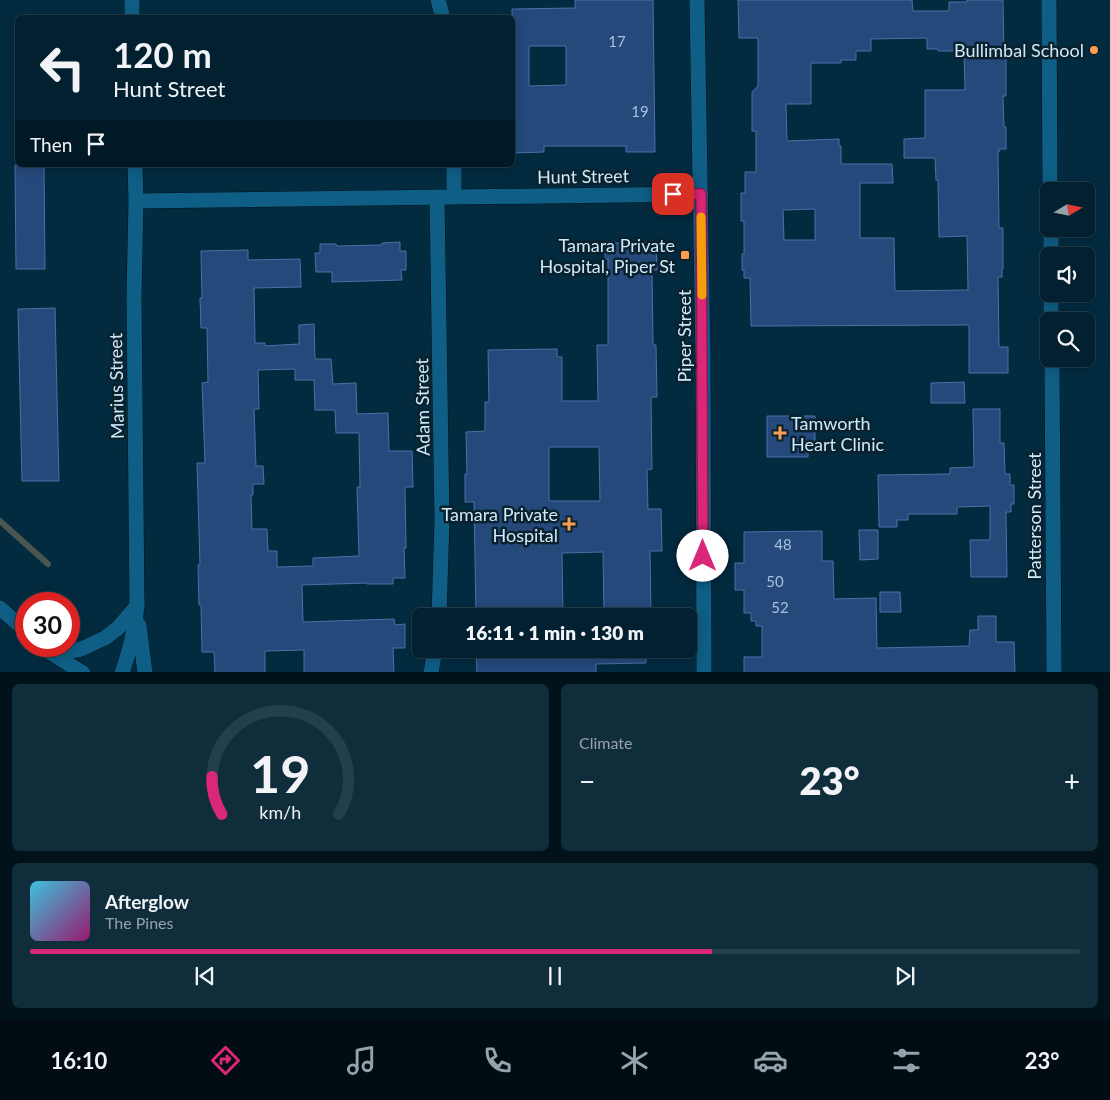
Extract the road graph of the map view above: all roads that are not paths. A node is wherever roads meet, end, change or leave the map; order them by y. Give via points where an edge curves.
1 (132, 0) edge
2 (438, 0) edge
3 (697, 0) edge
4 (1049, 0) edge
5 (132, 15) edge
6 (442, 15) edge
7 (135, 167) edge
8 (454, 167) edge
9 (1050, 182) edge
10 (701, 194) junction
11 (437, 196) junction
12 (454, 196) junction
13 (136, 201) junction
14 (1052, 367) edge
15 (137, 606) junction
16 (0, 608) edge
17 (439, 608) edge
18 (15, 622) edge
19 (80, 648) edge
20 (52, 657) edge
21 (59, 657) edge
22 (433, 658) edge
23 (63, 672) edge
24 (83, 672) edge
25 (122, 672) edge
26 (145, 672) edge
27 (431, 672) edge
28 (704, 672) edge
29 (1054, 672) edge

1 - 5 street
2 - 6 street
3 - 10 street, Piper Street
4 - 9 street
7 - 13 street, Marius Street
8 - 12 street
10 - 12 street, Hunt Street
10 - 28 street, Piper Street
11 - 12 street, Hunt Street
11 - 13 street, Hunt Street
11 - 17 street, Adam Street via 442,520
13 - 15 street, Marius Street
14 - 29 street, Patterson Street
15 - 19 street via 106,638
15 - 25 street, Marius Street via 131,645
15 - 26 street, Marius Street
16 - 18 street
20 - 23 street
21 - 24 street
22 - 27 street

